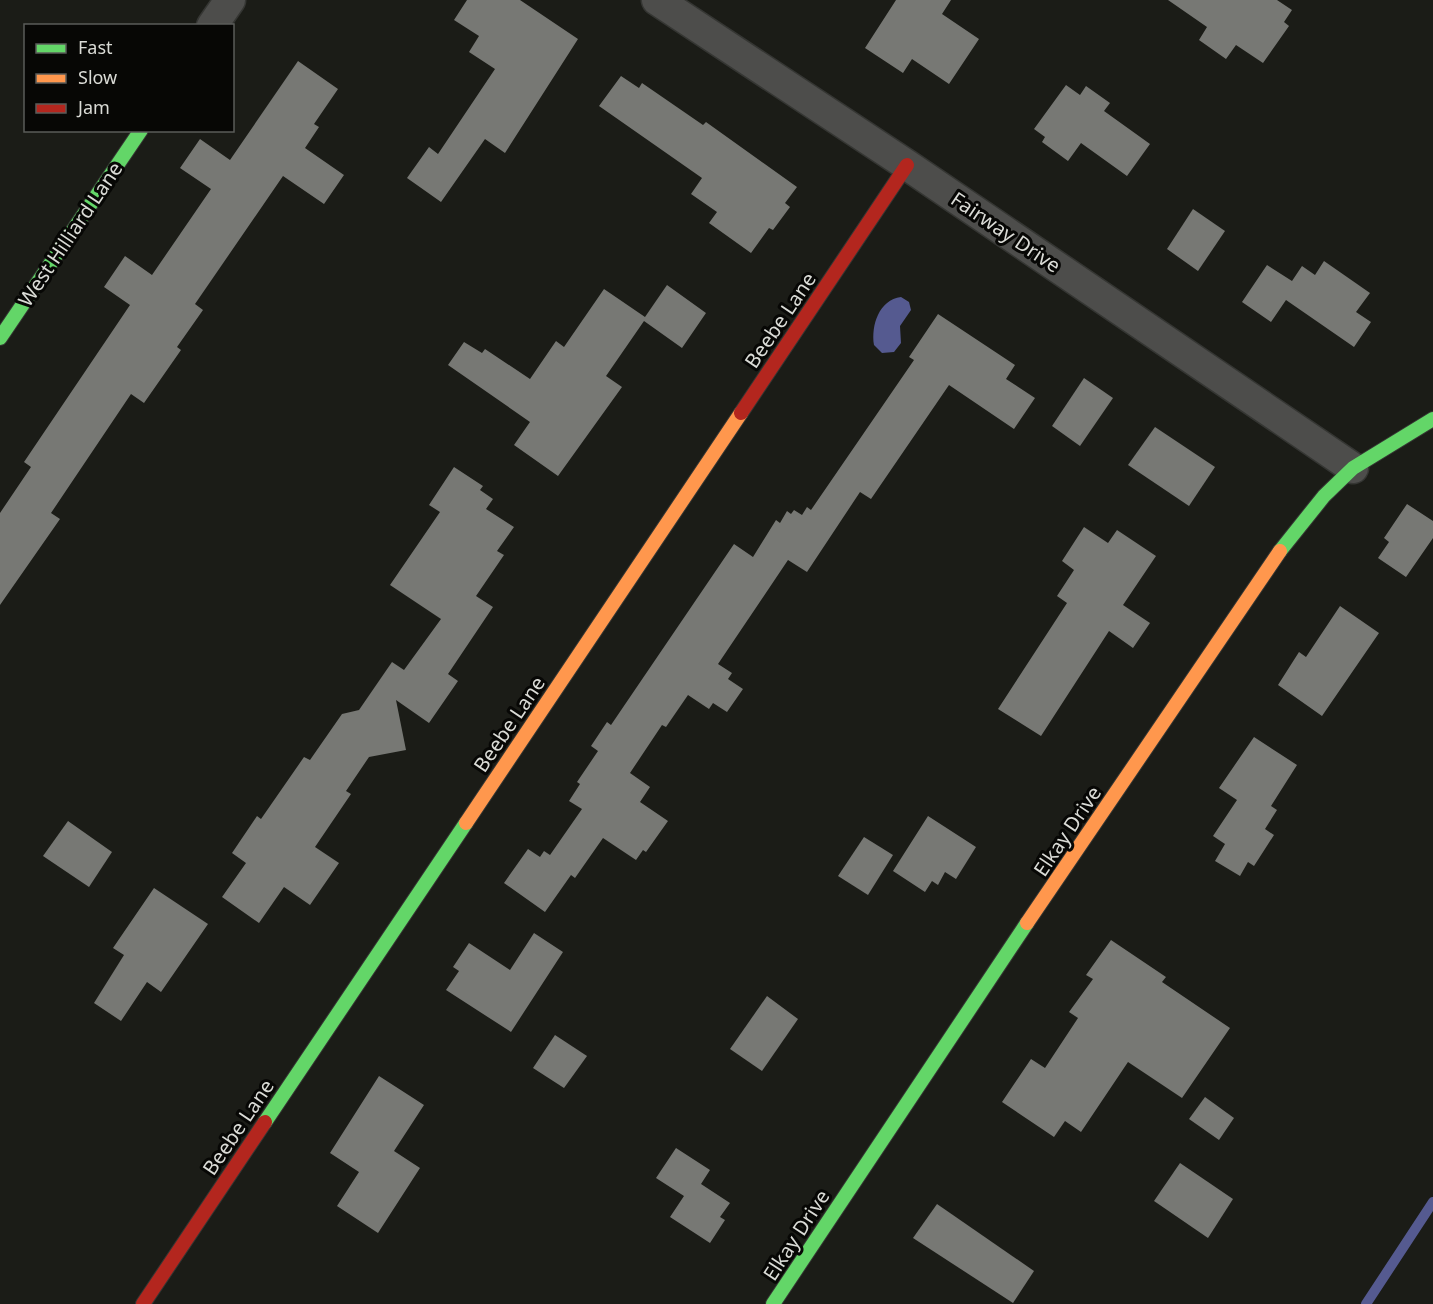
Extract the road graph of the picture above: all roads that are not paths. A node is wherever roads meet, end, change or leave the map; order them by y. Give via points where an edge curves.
1 (657, 0) edge
2 (140, 132) edge
3 (907, 165) junction
4 (0, 338) edge
5 (1433, 419) edge
6 (1353, 468) junction
7 (143, 1304) edge
8 (773, 1304) edge

1 - 3 street, Fairway Drive
2 - 4 street, West Hilliard Lane
3 - 6 street, Fairway Drive
3 - 7 street, Beebe Lane
5 - 6 street, Elkay Drive
6 - 8 street, Elkay Drive via 1324,496 1283,547

